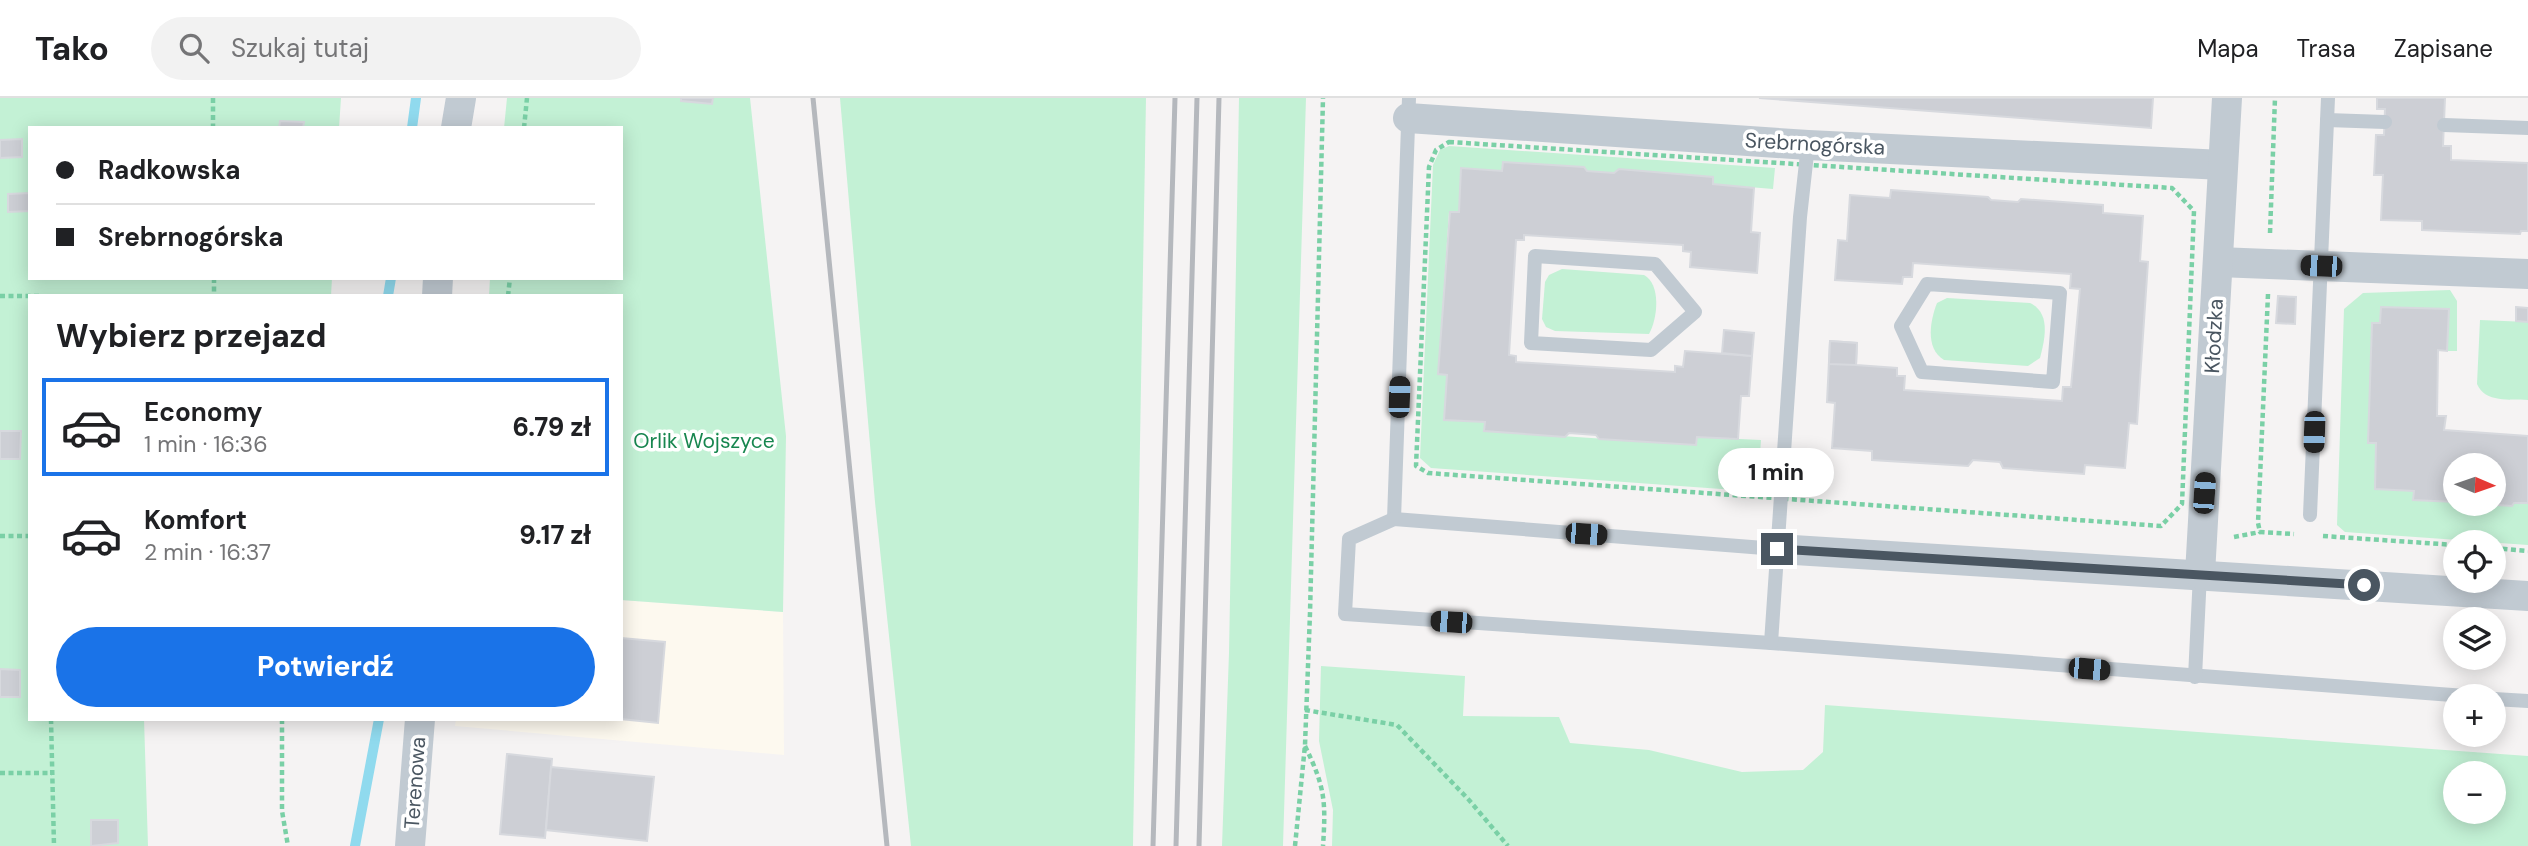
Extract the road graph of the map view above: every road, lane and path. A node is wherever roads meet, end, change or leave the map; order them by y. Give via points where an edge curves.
1 (213, 98) edge
2 (461, 98) edge
3 (527, 98) edge
4 (1322, 98) edge
5 (2227, 98) edge
6 (2275, 98) edge
7 (2328, 98) edge
8 (1408, 108) edge
9 (2327, 120) junction
10 (2385, 122) dead end
11 (2444, 125) dead end
12 (213, 126) edge
13 (456, 126) edge
14 (524, 126) edge
15 (2528, 128) edge
16 (1808, 145) junction
17 (2223, 165) junction
18 (2218, 262) junction
19 (2269, 264) junction
20 (2321, 266) junction
21 (2528, 274) edge
22 (0, 296) edge
23 (28, 296) edge
24 (1695, 312) joint
25 (1901, 326) joint
26 (2310, 515) dead end
27 (1394, 519) junction
28 (2334, 523) dead end
29 (0, 536) edge
30 (28, 536) edge
31 (2333, 537) dead end
32 (1777, 549) junction
33 (2506, 549) edge
34 (2528, 551) edge
35 (2200, 574) junction
36 (2528, 596) edge
37 (1771, 643) junction
38 (2195, 677) junction
39 (2443, 694) edge
40 (2506, 700) edge
41 (2528, 701) edge
42 (1305, 710) junction
43 (51, 721) edge
44 (282, 721) edge
45 (420, 721) edge
46 (1305, 745) junction
47 (52, 773) junction
48 (0, 774) edge
49 (54, 846) edge
50 (288, 846) edge
51 (410, 846) edge
52 (1295, 846) edge
53 (1323, 846) edge
54 (1508, 846) edge

1 - 12 path
2 - 13 street
3 - 14 path
4 - 42 path
5 - 17 street, Kłodzka
6 - 19 path
7 - 9 lane
8 - 16 street, Srebrnogórska
8 - 27 lane
9 - 10 lane
9 - 20 lane
11 - 15 lane
16 - 17 street, Srebrnogórska
16 - 32 lane
17 - 18 street, Kłodzka
18 - 19 street
18 - 35 street, Kłodzka
19 - 20 street
20 - 21 street
20 - 26 lane
22 - 23 path
24 - 24 lane via 1655,264 1535,256 1531,343 1651,350
25 - 25 lane via 1922,372 2053,382 2060,293 1927,284
27 - 32 lane
27 - 37 lane via 1349,539 1345,614
28 - 31 path
29 - 30 path
32 - 35 street
32 - 37 lane
33 - 34 path
35 - 36 street
35 - 38 lane
37 - 38 lane
38 - 39 lane
40 - 41 lane
42 - 46 path
42 - 54 path via 1396,725
43 - 47 path
44 - 50 path via 282,811
45 - 51 street, Terenowa
46 - 52 path
46 - 53 path via 1326,802
47 - 48 path
47 - 49 path

